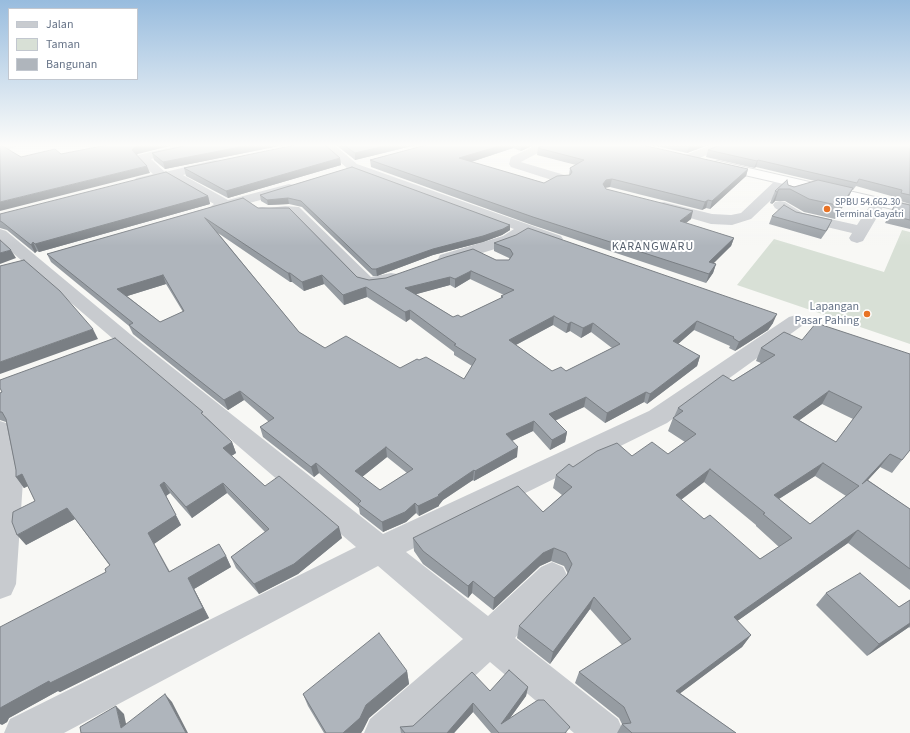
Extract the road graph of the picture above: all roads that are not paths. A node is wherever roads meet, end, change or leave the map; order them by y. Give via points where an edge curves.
1 (153, 178) edge
2 (172, 178) edge
3 (374, 178) edge
4 (760, 178) edge
5 (304, 183) edge
6 (126, 185) edge
7 (787, 186) junction
8 (812, 186) joint
9 (247, 199) junction
10 (873, 200) junction
11 (653, 204) edge
12 (226, 205) junction
13 (780, 205) dead end
14 (910, 209) edge
15 (203, 211) edge
16 (526, 229) junction
17 (0, 234) edge
18 (571, 244) edge
19 (475, 250) junction
20 (496, 260) edge
21 (433, 263) edge
22 (408, 272) edge
23 (796, 321) dead end
24 (0, 430) edge
25 (3, 509) edge
26 (380, 550) junction
27 (552, 578) dead end
28 (0, 584) edge
29 (489, 639) junction
30 (24, 733) edge
31 (384, 733) edge
32 (604, 733) edge

1 - 6 street
2 - 12 street
3 - 16 street
4 - 7 highway
5 - 9 street
7 - 8 street
7 - 11 street via 746,216 732,220 711,219
8 - 10 highway
9 - 12 street
9 - 22 street via 265,212 288,209 296,211 365,281 380,282
10 - 13 street via 855,232 798,216
10 - 14 highway
12 - 15 street
16 - 18 street
16 - 19 street via 509,239
17 - 26 street via 112,343
19 - 20 street
19 - 21 street
23 - 26 street via 658,417
24 - 25 street via 9,481
25 - 28 street
26 - 29 street
26 - 30 street
27 - 29 street
29 - 31 street
29 - 32 street

